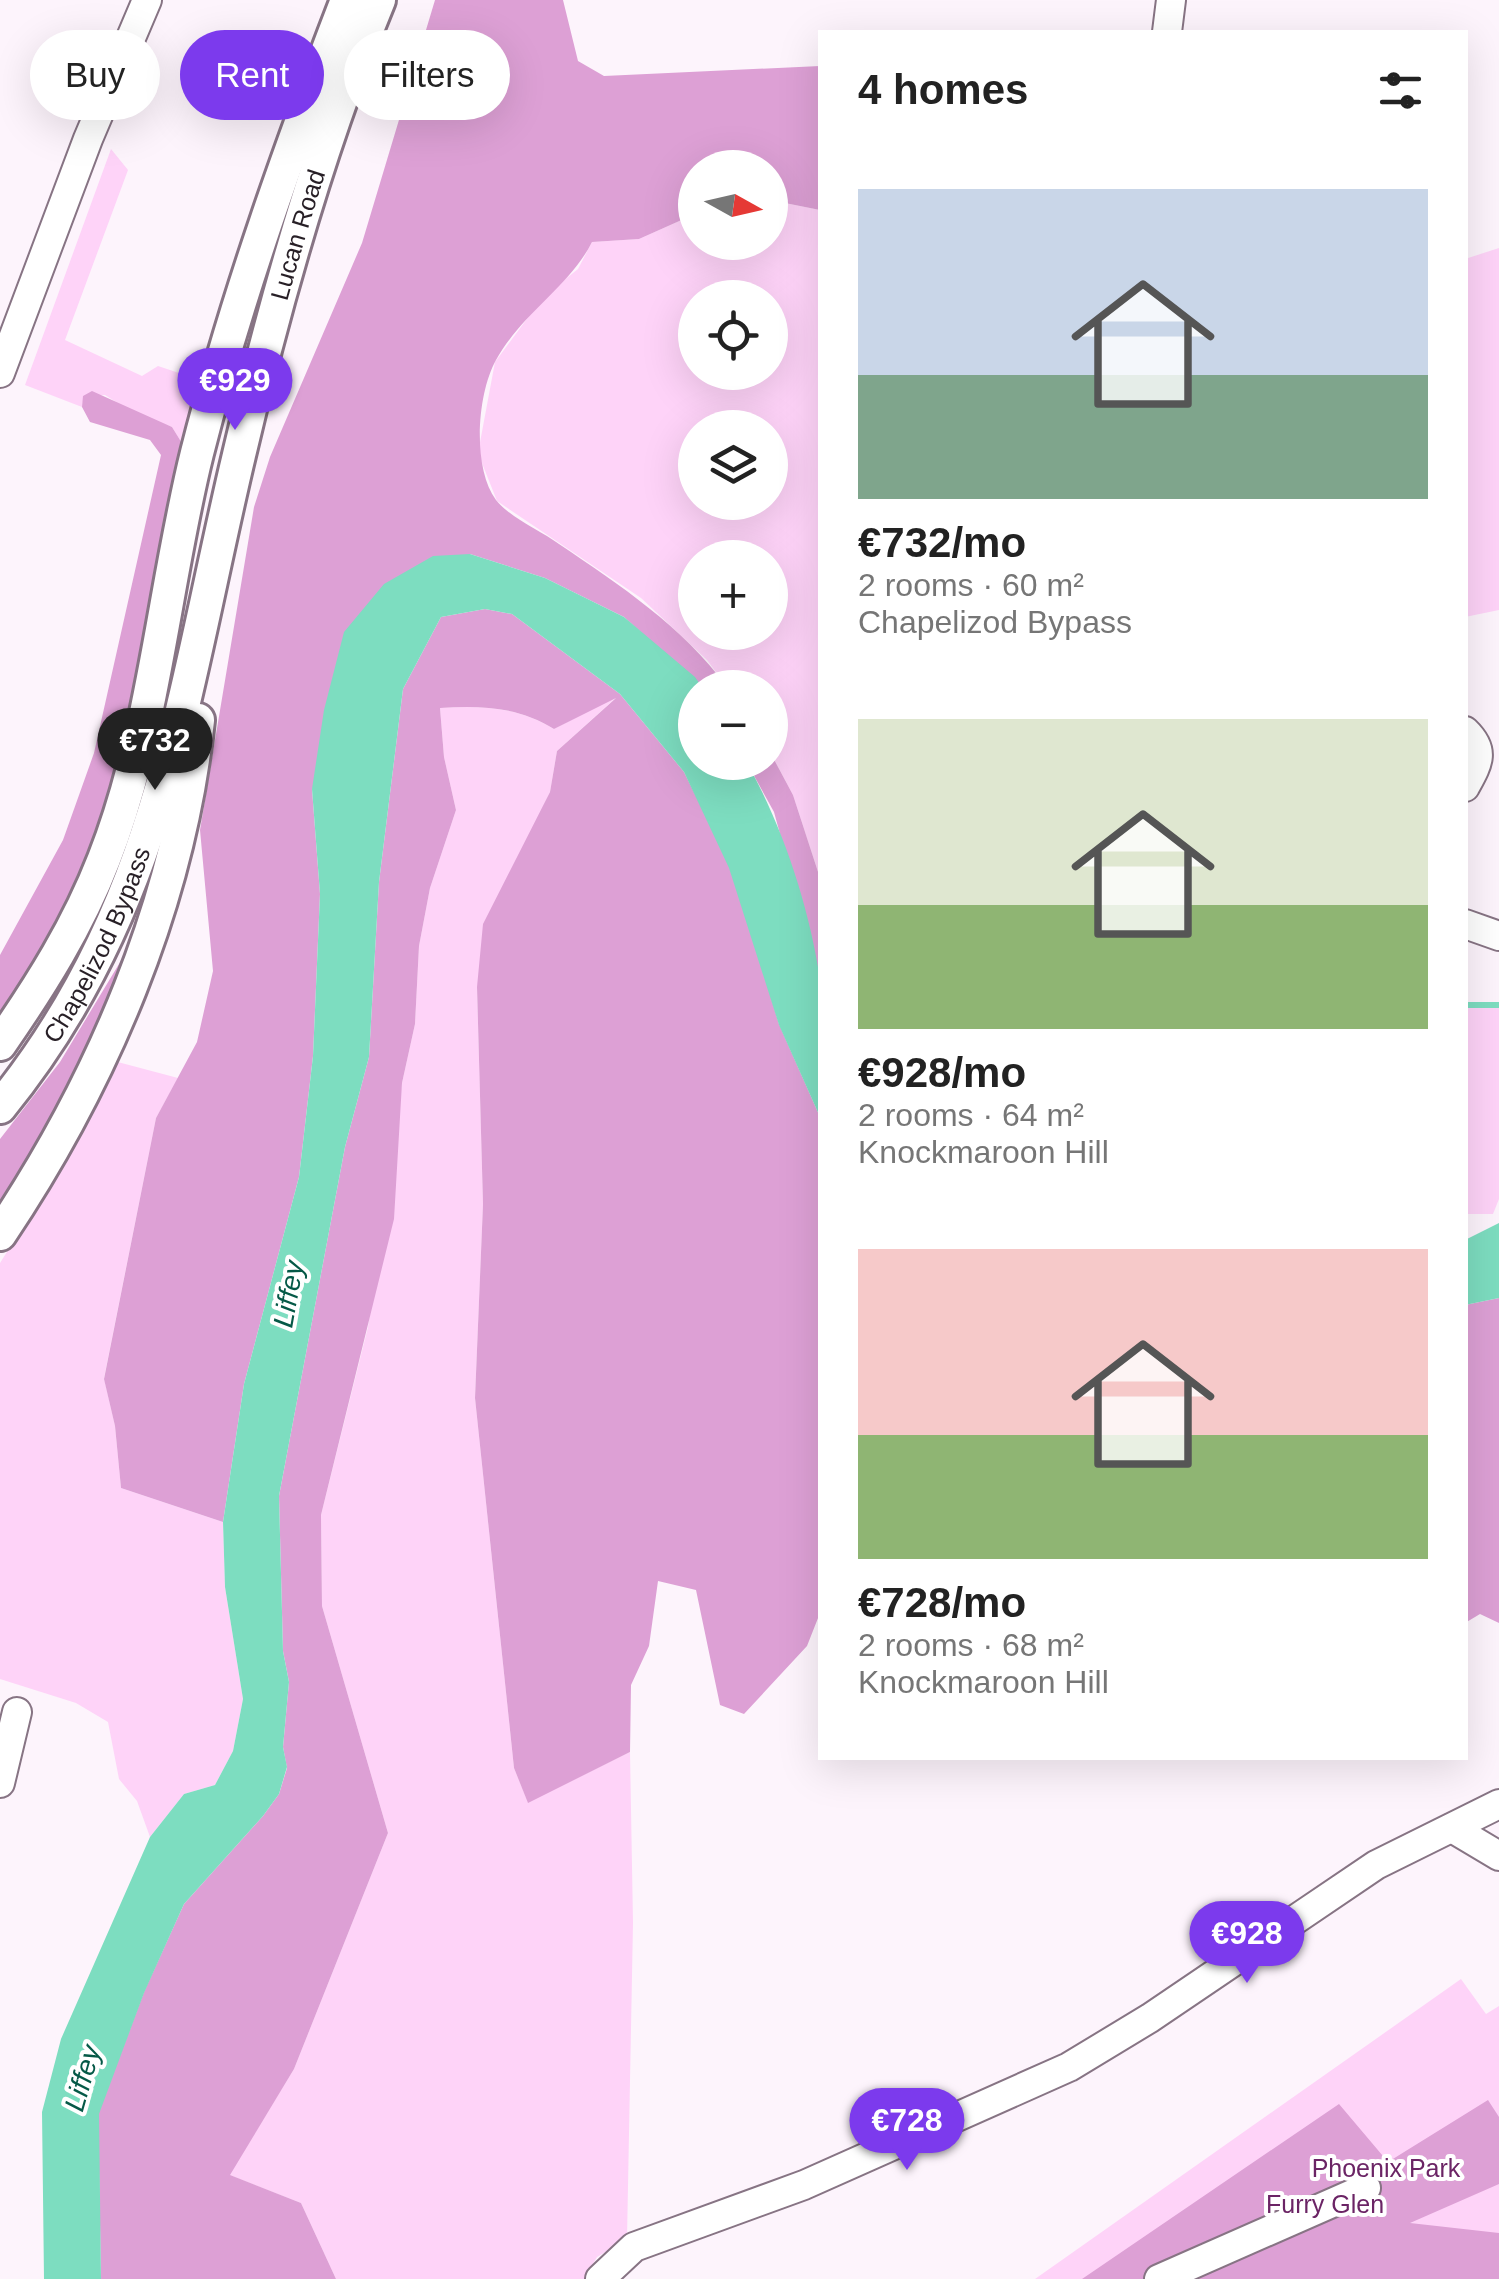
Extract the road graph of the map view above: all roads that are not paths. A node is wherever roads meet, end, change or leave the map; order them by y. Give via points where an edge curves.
1 (147, 0) edge
2 (347, 0) edge
3 (379, 0) edge
4 (1171, 0) edge
5 (1166, 30) edge
6 (0, 373) edge
7 (211, 592) junction
8 (1468, 734) edge
9 (1468, 782) edge
10 (1468, 925) edge
11 (1499, 936) edge
12 (0, 1044) edge
13 (0, 1107) edge
14 (0, 1234) edge
15 (17, 1712) dead end
16 (1499, 1778) edge
17 (0, 1783) edge
18 (1491, 1808) edge
19 (1452, 1828) junction
20 (1499, 1847) edge
21 (1499, 1856) edge
22 (1366, 2188) dead end
23 (600, 2279) edge
24 (1159, 2279) edge

1 - 6 street
2 - 12 main road, Chapelizod Bypass via 286,160 196,454 105,858 47,976
3 - 7 main road, Lucan Road via 270,330
4 - 5 street
7 - 13 main road, Chapelizod Bypass via 136,873 73,1004
7 - 14 main road via 174,862 75,1112
8 - 9 street via 1481,759
10 - 11 street
15 - 17 street
16 - 18 street
18 - 19 street
18 - 20 street
19 - 21 street
19 - 23 street via 1376,1866 1069,2067 804,2185 634,2247
22 - 24 street

